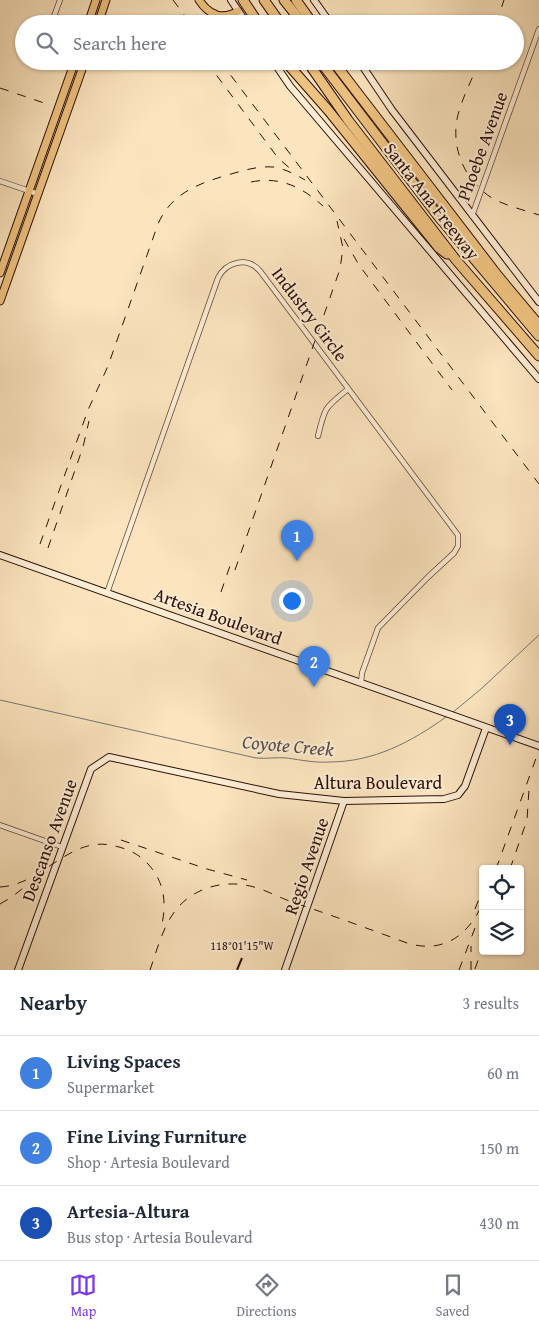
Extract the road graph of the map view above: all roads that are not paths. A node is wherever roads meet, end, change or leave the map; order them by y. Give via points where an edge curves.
1 (60, 0) edge
2 (96, 0) edge
3 (106, 0) edge
4 (199, 0) edge
5 (231, 0) edge
6 (243, 0) edge
7 (264, 0) edge
8 (284, 0) edge
9 (296, 0) edge
10 (314, 0) edge
11 (238, 11) junction
12 (294, 13) edge
13 (54, 15) edge
14 (91, 15) edge
15 (101, 15) edge
16 (217, 15) edge
17 (230, 15) edge
18 (241, 15) edge
19 (253, 15) edge
20 (275, 15) edge
21 (307, 15) edge
22 (325, 15) edge
23 (539, 28) edge
24 (71, 70) edge
25 (82, 70) edge
26 (279, 70) edge
27 (293, 70) edge
28 (313, 70) edge
29 (327, 70) edge
30 (340, 70) edge
31 (365, 70) edge
32 (0, 181) edge
33 (29, 191) junction
34 (38, 194) junction
35 (472, 216) junction
36 (456, 260) junction
37 (0, 273) edge
38 (0, 301) edge
39 (539, 302) edge
40 (539, 325) edge
41 (539, 336) edge
42 (539, 356) edge
43 (539, 379) edge
44 (348, 389) junction
45 (318, 436) dead end
46 (0, 555) edge
47 (108, 593) junction
48 (361, 683) junction
49 (486, 728) junction
50 (539, 746) edge
51 (109, 757) joint
52 (344, 801) junction
53 (0, 825) edge
54 (62, 847) junction
55 (18, 970) edge
56 (285, 970) edge

1 - 13 street
2 - 14 main road
3 - 15 main road
4 - 16 main road via 207,10
5 - 11 street
6 - 19 highway
7 - 20 highway
8 - 12 highway
9 - 21 highway
10 - 22 street
11 - 17 main road
11 - 18 street
23 - 35 street, Phoebe Avenue
24 - 33 main road
25 - 34 main road
26 - 43 street
27 - 36 highway via 439,248
28 - 36 highway, Santa Ana Freeway
29 - 41 highway via 438,216
30 - 40 highway, Santa Ana Freeway
31 - 35 street
32 - 33 street
33 - 34 street
33 - 37 main road
34 - 38 main road
35 - 39 street
36 - 42 highway, Santa Ana Freeway
44 - 45 street via 325,409
44 - 47 street, Industry Circle via 258,269 243,262 227,267 218,278
44 - 48 street, Industry Circle via 456,530 459,540 454,553 378,628
46 - 47 street, Artesia Boulevard
47 - 48 street, Artesia Boulevard
48 - 49 street, Artesia Boulevard
49 - 50 street, Artesia Boulevard
49 - 52 street, Altura Boulevard via 465,786 455,796 444,799
51 - 52 street, Altura Boulevard via 279,794
51 - 54 street, Descanso Avenue via 91,769
52 - 56 street, Regio Avenue
53 - 54 street
54 - 55 street, Descanso Avenue

